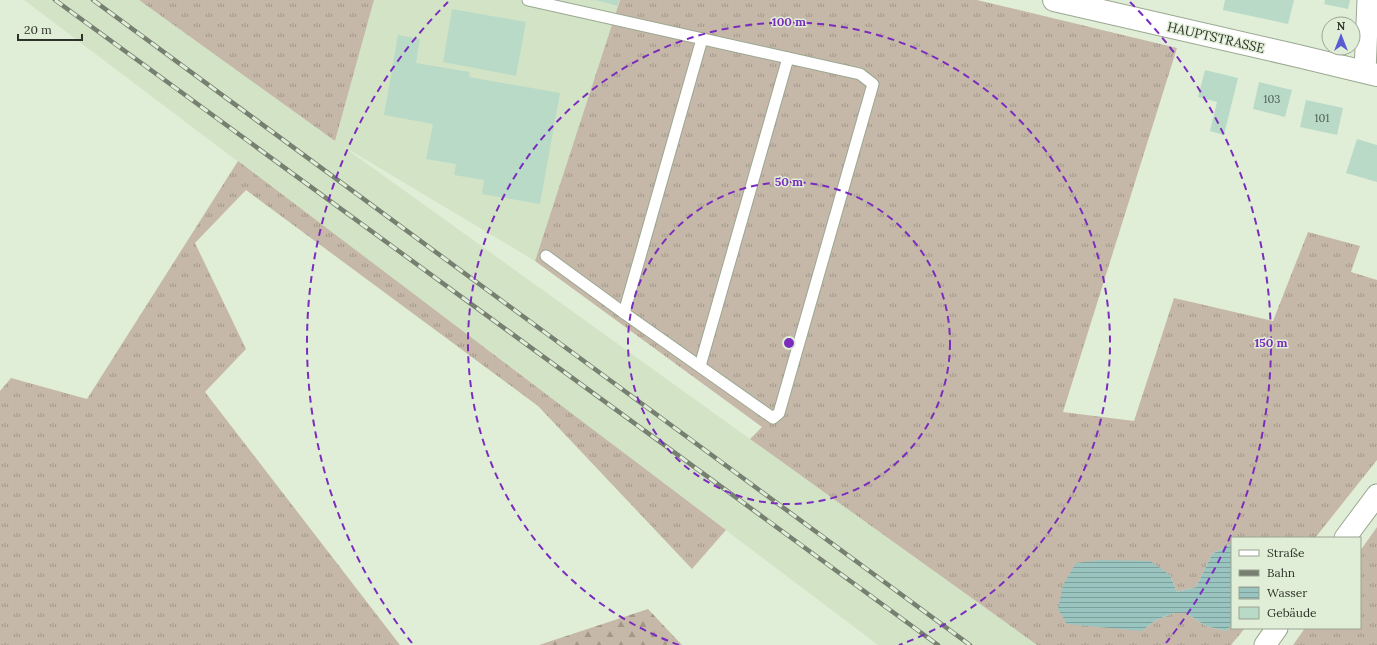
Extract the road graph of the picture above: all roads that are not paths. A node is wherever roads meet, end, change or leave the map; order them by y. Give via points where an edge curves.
1 (528, 0) edge
2 (1054, 0) edge
3 (1368, 0) edge
4 (702, 39) junction
5 (788, 58) junction
6 (1371, 74) edge
7 (546, 256) dead end
8 (624, 313) junction
9 (700, 366) junction
10 (1377, 495) edge
11 (1346, 537) edge
12 (1276, 629) edge
13 (1265, 645) edge

1 - 4 lane
2 - 6 main road, HAUPTSTRASSE
3 - 6 street
4 - 5 lane
4 - 8 lane
5 - 9 lane
5 - 9 lane via 860,74 873,84 779,413 773,418
7 - 8 lane
8 - 9 lane
10 - 11 street
12 - 13 street

